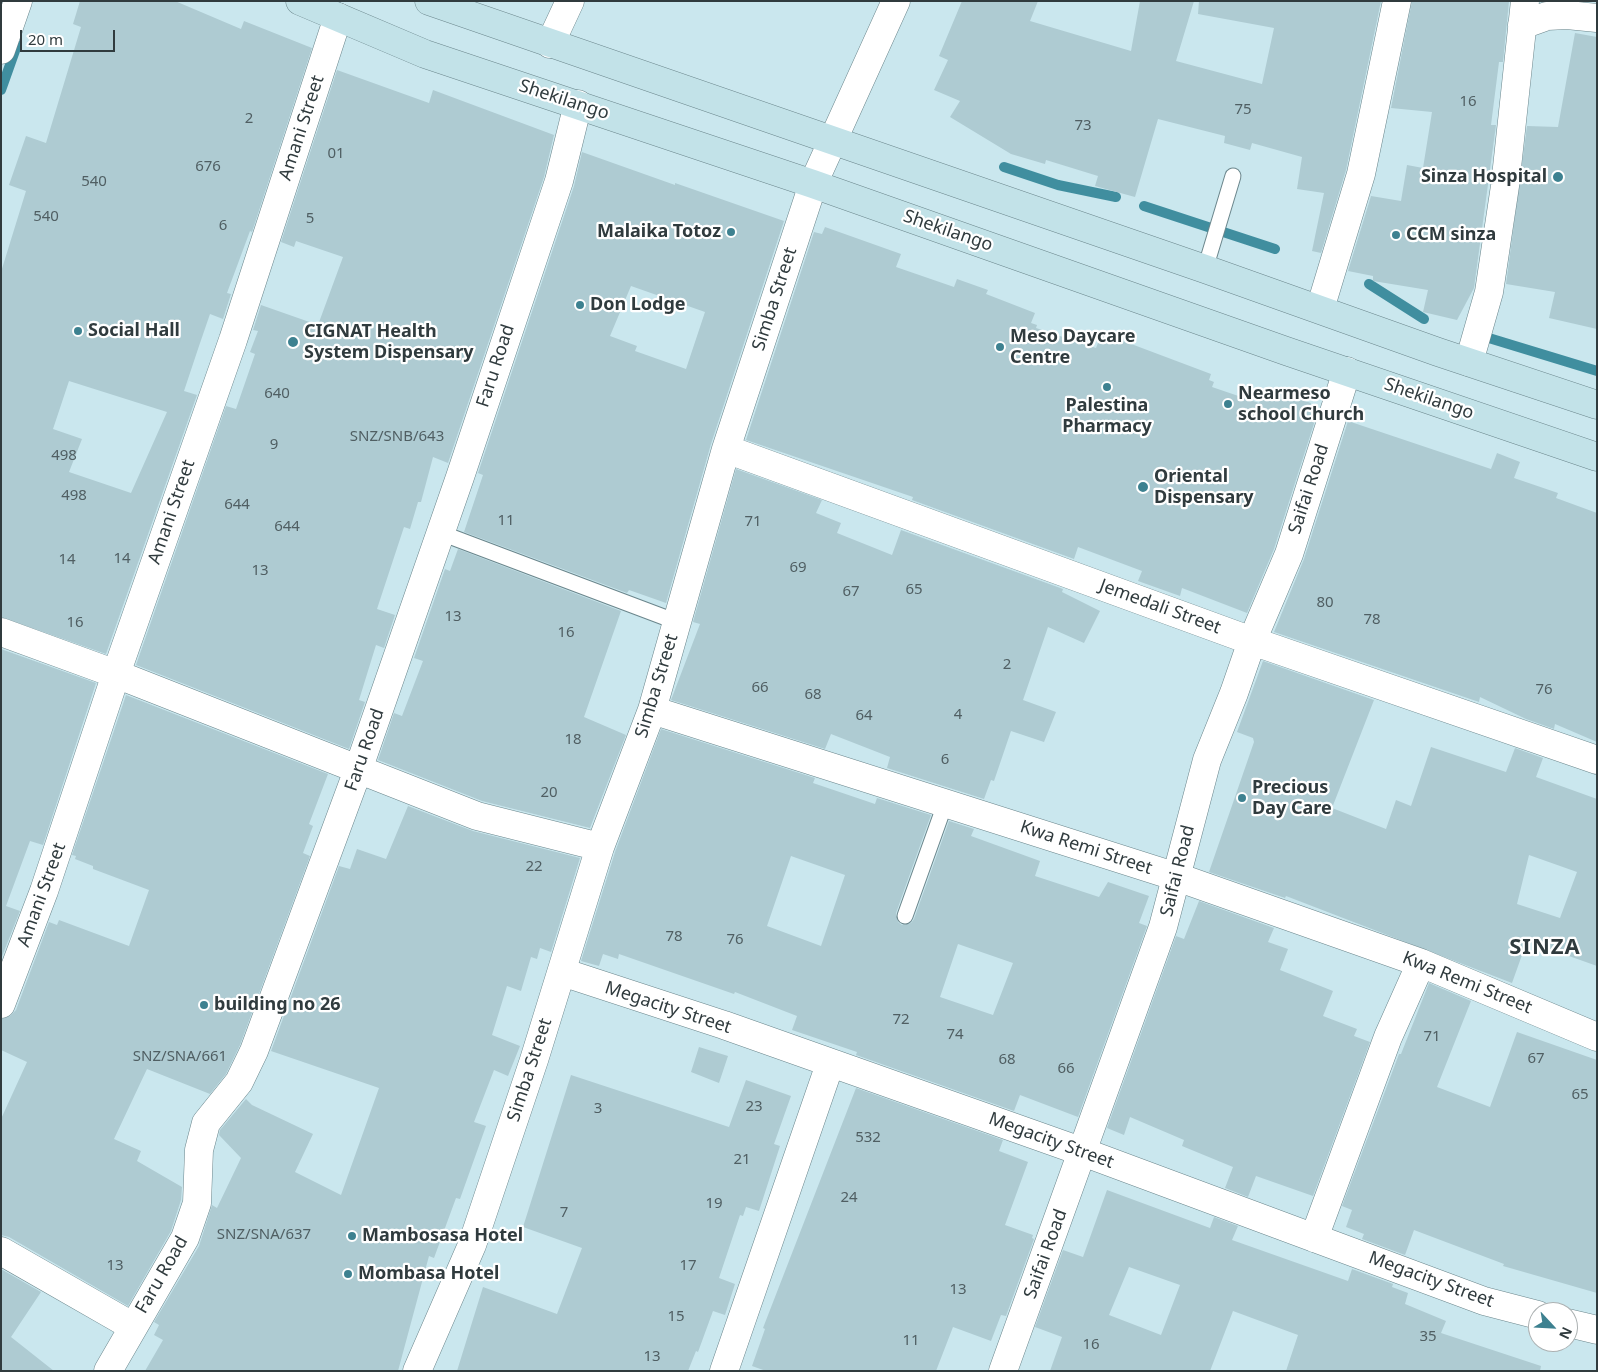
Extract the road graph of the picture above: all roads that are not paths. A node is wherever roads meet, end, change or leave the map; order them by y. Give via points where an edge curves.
1 (30, 1) edge
2 (300, 1) edge
3 (570, 1) edge
4 (896, 1) edge
5 (1397, 1) edge
6 (443, 4) edge
7 (14, 8) edge
8 (1523, 13) edge
9 (338, 17) junction
10 (1597, 18) edge
11 (550, 44) junction
12 (1, 50) edge
13 (578, 104) junction
14 (835, 140) junction
15 (1233, 176) dead end
16 (813, 184) junction
17 (1205, 269) junction
18 (1320, 309) junction
19 (1469, 362) junction
20 (1347, 371) junction
21 (1597, 405) edge
22 (726, 448) junction
23 (1597, 457) edge
24 (441, 533) junction
25 (677, 622) junction
26 (1, 632) edge
27 (1252, 641) junction
28 (116, 674) junction
29 (652, 710) junction
30 (1597, 760) edge
31 (358, 770) junction
32 (945, 804) junction
33 (600, 847) junction
34 (1177, 878) junction
35 (905, 916) dead end
36 (1420, 963) junction
37 (562, 972) junction
38 (1, 1004) edge
39 (1597, 1037) edge
40 (830, 1064) junction
41 (1084, 1152) junction
42 (1314, 1238) junction
43 (1, 1251) edge
44 (1528, 1312) edge
45 (1578, 1325) edge
46 (132, 1326) junction
47 (1597, 1330) edge
48 (108, 1371) edge
49 (417, 1371) edge
50 (724, 1371) edge
51 (1003, 1371) edge

1 - 7 street
2 - 9 main road, Shekilango
3 - 11 street
4 - 14 street, Simba Street
5 - 18 street via 1361,174
6 - 11 main road
7 - 12 street
8 - 10 street
8 - 19 street via 1489,292
9 - 13 main road, Shekilango via 425,54
9 - 28 street, Amani Street via 233,340
11 - 14 main road
13 - 16 main road, Shekilango
13 - 24 street, Faru Road via 558,181
14 - 16 street, Simba Street
14 - 17 main road
15 - 17 lane
16 - 20 main road, Shekilango
16 - 22 street, Simba Street
17 - 18 main road
18 - 19 main road
19 - 21 main road
20 - 23 main road, Shekilango
20 - 27 street, Saifai Road via 1289,554
22 - 25 street, Simba Street
22 - 27 street, Jemedali Street
24 - 25 lane
24 - 31 street, Faru Road
25 - 29 street, Simba Street
26 - 28 street
27 - 30 street, Jemedali Street
27 - 34 street, Saifai Road via 1207,760
28 - 31 street
28 - 38 street, Amani Street via 44,891
29 - 32 street, Kwa Remi Street
29 - 33 street, Simba Street
31 - 33 street via 477,816
31 - 46 street, Faru Road via 254,1051 239,1082 206,1123 199,1150 197,1202 185,1238
32 - 34 street, Kwa Remi Street
32 - 35 lane
33 - 37 street, Simba Street
34 - 36 street, Kwa Remi Street
34 - 41 street, Saifai Road
36 - 39 street, Kwa Remi Street
36 - 42 street via 1388,1037
37 - 40 street, Megacity Street
37 - 49 street, Simba Street via 472,1245
40 - 41 street, Megacity Street
40 - 50 street
41 - 42 street, Megacity Street
41 - 51 street, Saifai Road
42 - 44 street, Megacity Street via 1484,1301
43 - 46 street
45 - 47 street
46 - 48 street, Faru Road

